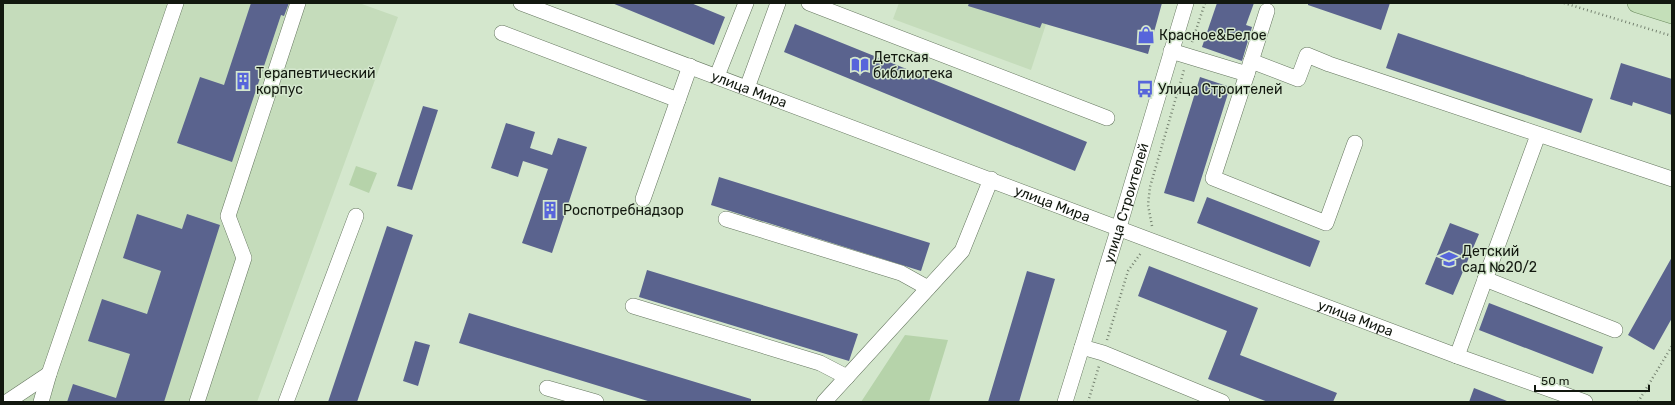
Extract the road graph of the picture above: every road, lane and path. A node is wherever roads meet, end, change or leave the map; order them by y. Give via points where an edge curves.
1 (176, 3) edge
2 (298, 3) edge
3 (521, 3) edge
4 (746, 3) edge
5 (778, 3) edge
6 (809, 3) edge
7 (1186, 3) edge
8 (1205, 3) edge
9 (1564, 3) edge
10 (1637, 3) edge
11 (554, 9) edge
12 (1267, 11) dead end
13 (1672, 14) edge
14 (502, 33) dead end
15 (1672, 36) edge
16 (1171, 51) junction
17 (1188, 56) junction
18 (690, 66) junction
19 (1249, 67) junction
20 (717, 76) junction
21 (747, 88) junction
22 (678, 100) junction
23 (1107, 118) dead end
24 (1538, 135) junction
25 (1355, 143) dead end
26 (991, 179) junction
27 (1672, 180) edge
28 (643, 199) dead end
29 (356, 216) dead end
30 (726, 219) dead end
31 (1152, 226) dead end
32 (1119, 227) junction
33 (1142, 252) dead end
34 (1485, 279) junction
35 (928, 288) junction
36 (633, 306) dead end
37 (1614, 330) dead end
38 (1082, 346) junction
39 (1672, 346) edge
40 (1104, 353) junction
41 (1457, 356) junction
42 (49, 374) junction
43 (847, 377) junction
44 (547, 388) dead end
45 (7, 402) edge
46 (40, 402) edge
47 (196, 402) edge
48 (286, 402) edge
49 (596, 402) edge
50 (824, 402) edge
51 (1065, 402) edge
52 (1088, 402) edge
53 (1222, 402) edge
54 (1585, 402) edge
55 (1638, 402) edge

1 - 42 street
2 - 47 street via 228,216 244,258
3 - 11 street, улица Мира
4 - 20 street
5 - 21 street
6 - 23 street
7 - 16 street, улица Строителей
8 - 17 path
9 - 15 path
10 - 13 main road
11 - 18 street, улица Мира
12 - 19 street
14 - 22 street
16 - 17 street
16 - 32 street, улица Строителей
17 - 19 street
17 - 31 path via 1150,187 1148,204
18 - 20 street, улица Мира
18 - 22 street
19 - 24 street via 1298,79 1307,55
19 - 25 street via 1213,178 1326,224
20 - 21 street, улица Мира
21 - 26 street, улица Мира
22 - 28 street
24 - 27 street
24 - 34 street
26 - 32 street, улица Мира
26 - 35 street via 962,251
29 - 48 street
30 - 35 street via 901,273
32 - 38 street, улица Строителей
32 - 41 street, улица Мира
33 - 40 path via 1128,271
34 - 37 street
34 - 41 street
35 - 43 street
36 - 43 street via 820,363
38 - 40 street
38 - 51 street, улица Строителей
39 - 55 path
40 - 52 path
40 - 53 street
41 - 54 street, улица Мира
42 - 45 street
42 - 46 street
43 - 50 street
44 - 49 street

